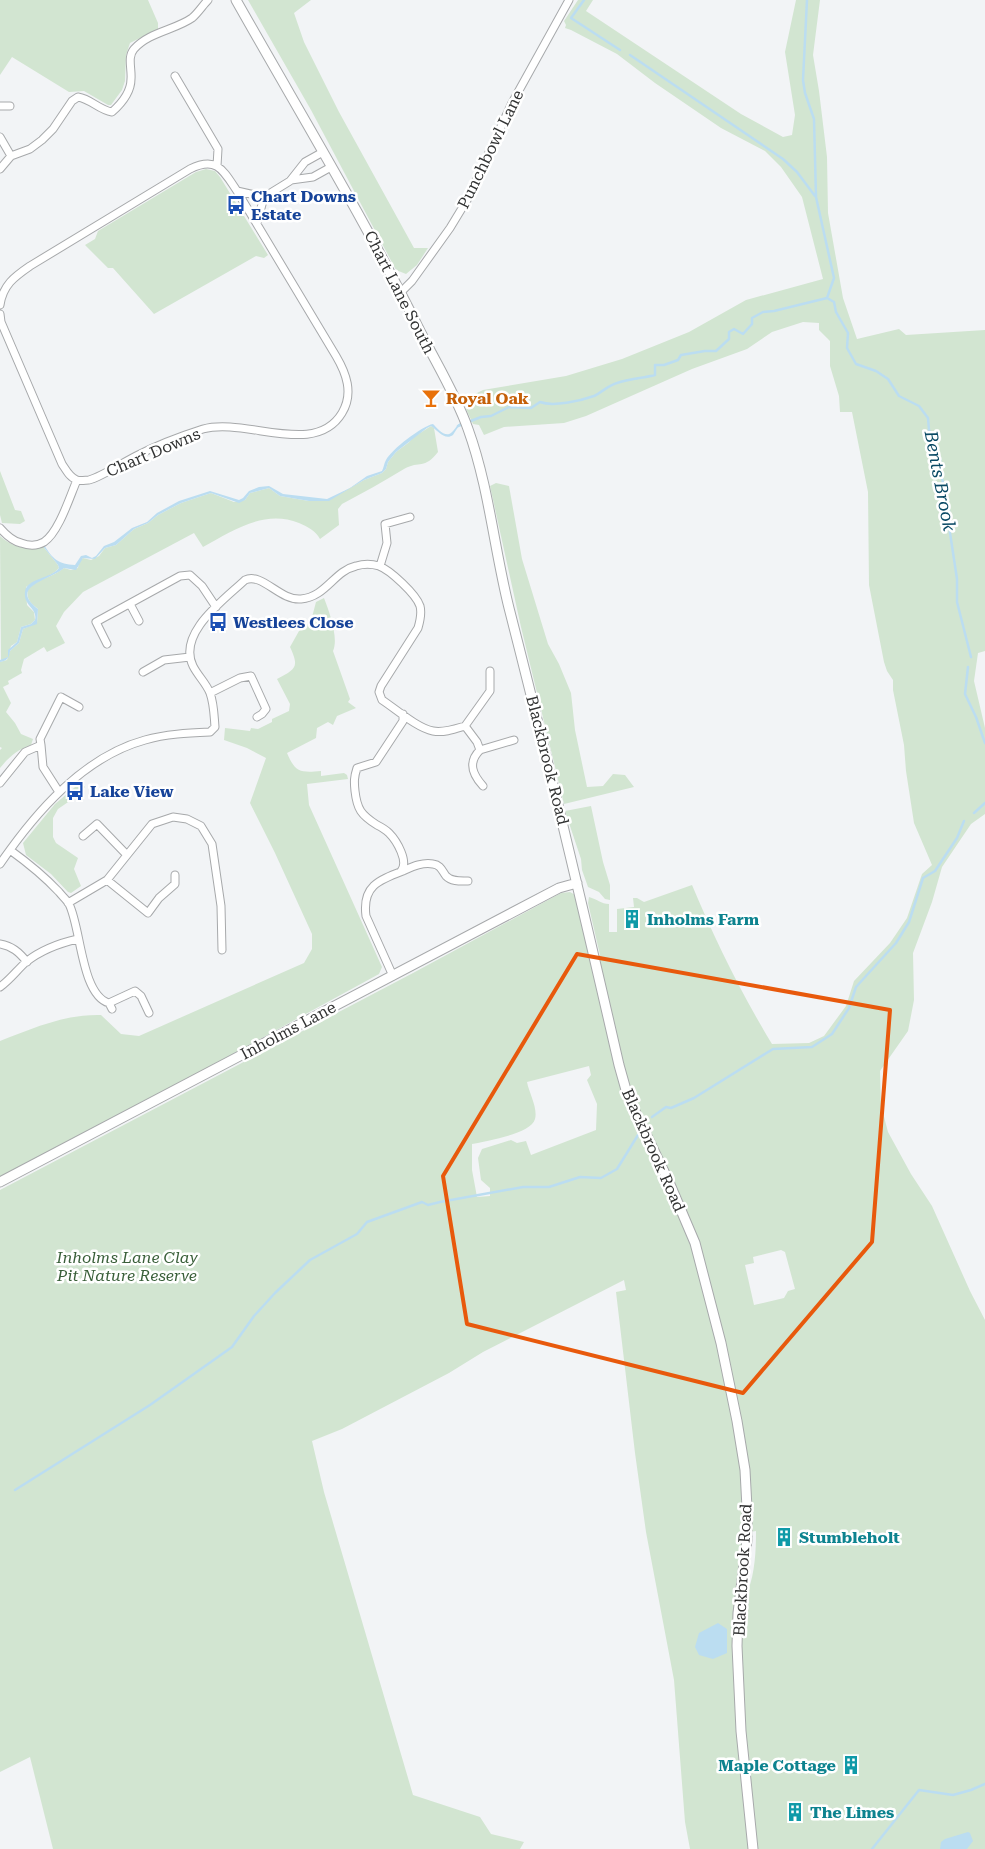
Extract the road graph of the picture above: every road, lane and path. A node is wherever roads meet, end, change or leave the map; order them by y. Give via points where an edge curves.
1 (208, 0) edge
2 (236, 0) edge
3 (569, 0) edge
4 (175, 76) dead end
5 (0, 106) edge
6 (10, 106) dead end
7 (0, 137) edge
8 (322, 152) junction
9 (11, 156) junction
10 (217, 166) junction
11 (331, 167) junction
12 (0, 169) edge
13 (290, 180) junction
14 (237, 191) junction
15 (264, 197) junction
16 (258, 224) junction
17 (401, 292) junction
18 (0, 305) edge
19 (0, 314) edge
20 (457, 403) joint
21 (77, 480) junction
22 (410, 517) dead end
23 (0, 528) edge
24 (380, 566) junction
25 (130, 604) junction
26 (216, 608) junction
27 (139, 621) dead end
28 (107, 644) dead end
29 (190, 657) junction
30 (490, 671) dead end
31 (143, 672) dead end
32 (210, 693) junction
33 (79, 707) dead end
34 (403, 714) junction
35 (257, 717) dead end
36 (465, 726) junction
37 (514, 740) dead end
38 (41, 746) junction
39 (480, 750) junction
40 (0, 783) edge
41 (484, 786) dead end
42 (59, 792) junction
43 (82, 836) dead end
44 (10, 850) junction
45 (126, 854) junction
46 (0, 864) edge
47 (401, 871) junction
48 (175, 875) dead end
49 (107, 880) junction
50 (468, 881) dead end
51 (577, 883) junction
52 (68, 903) junction
53 (78, 939) junction
54 (0, 944) edge
55 (222, 950) dead end
56 (27, 962) junction
57 (393, 976) junction
58 (0, 987) edge
59 (149, 1013) dead end
60 (0, 1182) edge
61 (753, 1849) edge

1 - 9 street via 192,18 133,50 129,90 112,112 78,97 42,140
2 - 8 street, Chart Lane South
3 - 17 street, Punchbowl Lane via 512,102 467,200 412,281
4 - 10 street via 218,149
5 - 6 street
7 - 9 street
8 - 11 street, Chart Lane South
8 - 13 street via 305,162
9 - 12 street
10 - 14 street, Chart Downs
10 - 18 street via 201,164 190,169 30,266 7,284
11 - 13 street via 313,177
11 - 17 street, Chart Lane South
13 - 15 street
14 - 15 street
14 - 16 street, Chart Downs
15 - 16 street
16 - 21 street, Chart Downs via 345,372 348,401 343,412 321,432 302,435 233,426 205,429 141,454 90,480
17 - 20 street, Chart Lane South
19 - 21 street via 62,464 69,476
20 - 51 street, Blackbrook Road via 483,480 508,603
21 - 23 street via 59,521 44,542 32,545 16,542
22 - 24 street via 385,524 387,542
24 - 26 street via 354,566 323,591 300,599 288,598 251,578
24 - 34 street via 412,591 420,606 418,628 379,692 382,700
25 - 26 street via 180,576 190,575 202,586
25 - 27 street
25 - 28 street via 96,622
26 - 29 street via 194,635
29 - 31 street via 164,660
29 - 32 street
30 - 36 street via 490,691
32 - 35 street via 251,676 266,709
32 - 42 street via 215,727 210,732 144,740 84,771
33 - 38 street via 61,697 40,739
34 - 36 street via 434,731
34 - 47 street via 403,721 376,762 357,768 353,777 357,805 363,815 388,832 396,842 404,862
36 - 39 street
37 - 39 street
38 - 40 street via 25,752
38 - 42 street via 43,767
39 - 41 street via 474,755 474,776
42 - 44 street
43 - 45 street via 97,824
44 - 46 street
44 - 52 street via 44,876
45 - 49 street
45 - 55 street via 152,824 163,819 188,819 201,826 212,844 216,859
47 - 50 street via 434,864 447,877
47 - 57 street via 373,885 366,895 365,905 366,916
48 - 49 street via 175,884 148,913
49 - 52 street
51 - 57 street, Inholms Lane via 559,888
51 - 61 street, Blackbrook Road via 628,1097 695,1243 721,1342 737,1421 747,1508 747,1540 738,1613 741,1731
52 - 53 street
53 - 56 street via 60,943
53 - 59 street via 85,967 103,1002 110,1006 135,991
54 - 56 street via 20,952
56 - 58 street
57 - 60 street, Inholms Lane

